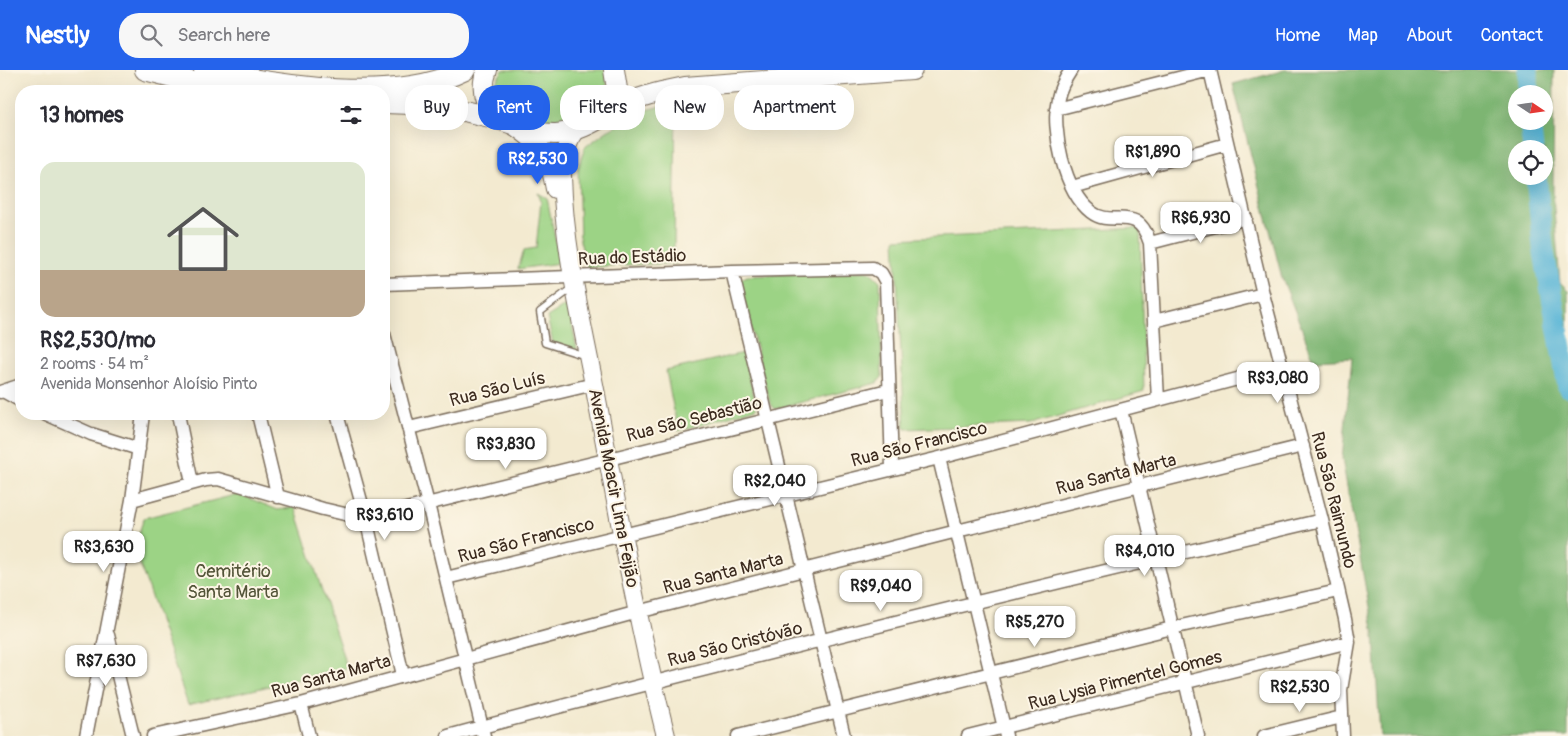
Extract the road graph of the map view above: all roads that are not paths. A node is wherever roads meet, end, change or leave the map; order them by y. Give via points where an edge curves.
1 (145, 70) edge
2 (204, 70) edge
3 (465, 70) edge
4 (487, 70) edge
5 (614, 70) edge
6 (912, 70) edge
7 (1070, 70) edge
8 (1210, 70) edge
9 (206, 85) edge
10 (290, 85) edge
11 (483, 85) edge
12 (616, 85) edge
13 (390, 88) edge
14 (645, 97) edge
15 (390, 103) edge
16 (1056, 110) junction
17 (478, 114) edge
18 (518, 130) edge
19 (531, 130) edge
20 (576, 130) joint
21 (1227, 144) junction
22 (1072, 187) junction
23 (1246, 218) junction
24 (567, 238) junction
25 (1150, 242) junction
26 (732, 271) junction
27 (574, 281) junction
28 (390, 284) edge
29 (1263, 294) junction
30 (1154, 321) junction
31 (390, 357) edge
32 (589, 357) junction
33 (1283, 367) junction
34 (594, 384) junction
35 (15, 387) edge
36 (888, 390) junction
37 (1, 392) edge
38 (15, 398) edge
39 (1158, 400) junction
40 (1121, 410) junction
41 (767, 419) junction
42 (60, 420) edge
43 (143, 420) edge
44 (179, 420) edge
45 (259, 420) edge
46 (339, 420) edge
47 (409, 428) junction
48 (1303, 446) junction
49 (139, 449) junction
50 (939, 458) junction
51 (608, 459) junction
52 (892, 468) junction
53 (192, 483) junction
54 (1140, 486) junction
55 (786, 495) junction
56 (278, 497) junction
57 (132, 500) junction
58 (428, 504) junction
59 (366, 519) junction
60 (1322, 520) junction
61 (957, 531) junction
62 (622, 535) junction
63 (1155, 559) junction
64 (805, 570) junction
65 (446, 578) junction
66 (1338, 591) junction
67 (975, 603) junction
68 (638, 612) junction
69 (1172, 628) junction
70 (107, 631) junction
71 (821, 640) junction
72 (1349, 642) junction
73 (466, 660) junction
74 (991, 673) junction
75 (403, 675) junction
76 (652, 682) junction
77 (1185, 683) junction
78 (301, 704) junction
79 (838, 711) junction
80 (1342, 717) junction
81 (483, 732) edge
82 (1005, 732) edge
83 (86, 736) edge
84 (132, 736) edge
85 (153, 736) edge
86 (309, 736) edge
87 (448, 736) edge
88 (666, 736) edge
89 (738, 736) edge
90 (844, 736) edge
91 (968, 736) edge
92 (1198, 736) edge
93 (1264, 736) edge
94 (1344, 736) edge

1 - 9 main road
2 - 10 main road
3 - 13 main road via 427,84
4 - 11 main road
5 - 12 main road
6 - 14 main road via 685,87
7 - 16 street via 1062,84
8 - 16 street
8 - 21 street, Rua São Raimundo
15 - 17 main road via 432,105
16 - 22 street via 1061,154
18 - 24 main road via 533,139 549,161
19 - 20 main road via 556,134
20 - 24 main road via 563,160
21 - 22 street
21 - 23 street, Rua São Raimundo
22 - 25 street via 1092,213 1132,220 1146,231
23 - 25 street
23 - 29 street, Rua São Raimundo
24 - 27 main road, Avenida Moacir Lima Feijão
25 - 30 street
26 - 27 street, Rua do Estádio
26 - 36 street, Rua do Estádio via 873,268 881,273 886,282
26 - 41 street
27 - 28 street, Rua do Estádio
27 - 32 main road, Avenida Moacir Lima Feijão
27 - 32 lane via 540,312 545,343
29 - 30 street
29 - 33 street, Rua São Raimundo
30 - 39 street
31 - 47 street
32 - 34 main road, Avenida Moacir Lima Feijão
33 - 39 street, Rua São Francisco
33 - 48 street, Rua São Raimundo
34 - 47 street, Rua São Luís
34 - 51 main road, Avenida Moacir Lima Feijão
35 - 37 street
36 - 41 street, Rua São Sebastião
36 - 52 street
37 - 38 street
39 - 40 street, Rua São Francisco
40 - 50 street, Rua São Francisco
40 - 54 street
41 - 51 street, Rua São Sebastião
41 - 55 street
42 - 49 street
43 - 49 street
44 - 53 street
45 - 56 street
46 - 59 street
47 - 58 street
48 - 54 street, Rua Santa Marta
48 - 60 street, Rua São Raimundo
49 - 57 street
50 - 52 street, Rua São Francisco
50 - 61 street
51 - 58 street, Rua São Sebastião
51 - 62 main road, Avenida Moacir Lima Feijão
52 - 55 street, Rua São Francisco
53 - 56 street, Rua São Sebastião via 218,479
53 - 57 street, Rua São Sebastião
54 - 61 street, Rua Santa Marta
54 - 63 street
55 - 62 street, Rua São Francisco
55 - 64 street
56 - 59 street, Rua São Sebastião
57 - 70 street
58 - 59 street, Rua São Sebastião
58 - 65 street
59 - 75 street
60 - 63 street, Rua São Cristóvão
60 - 66 street, Rua São Raimundo
61 - 64 street, Rua Santa Marta
61 - 67 street
62 - 65 street, Rua São Francisco
62 - 68 main road, Avenida Moacir Lima Feijão
63 - 67 street, Rua São Cristóvão
63 - 69 street
64 - 68 street, Rua Santa Marta
64 - 71 street
65 - 73 street
66 - 69 street
66 - 72 street, Rua São Raimundo
67 - 71 street, Rua São Cristóvão
67 - 74 street
68 - 73 street, Rua Santa Marta
68 - 76 main road, Avenida Moacir Lima Feijão
69 - 74 street
69 - 77 street
70 - 83 street
70 - 84 street
71 - 76 street, Rua São Cristóvão
71 - 79 street
72 - 77 street, Rua Lysia Pimentel Gomes
72 - 80 street, Rua São Raimundo via 1341,680
73 - 75 street, Rua Santa Marta
73 - 81 street
74 - 79 street
74 - 82 street
75 - 78 street, Rua Santa Marta
76 - 81 street, Rua São Cristóvão
76 - 88 main road, Avenida Moacir Lima Feijão
77 - 82 street, Rua Lysia Pimentel Gomes
77 - 92 street
78 - 85 street, Rua Santa Marta
78 - 86 street
79 - 89 street
79 - 90 street
80 - 93 street
80 - 94 street, Rua São Raimundo
81 - 87 street, Rua São Cristóvão
82 - 91 street, Rua Lysia Pimentel Gomes

